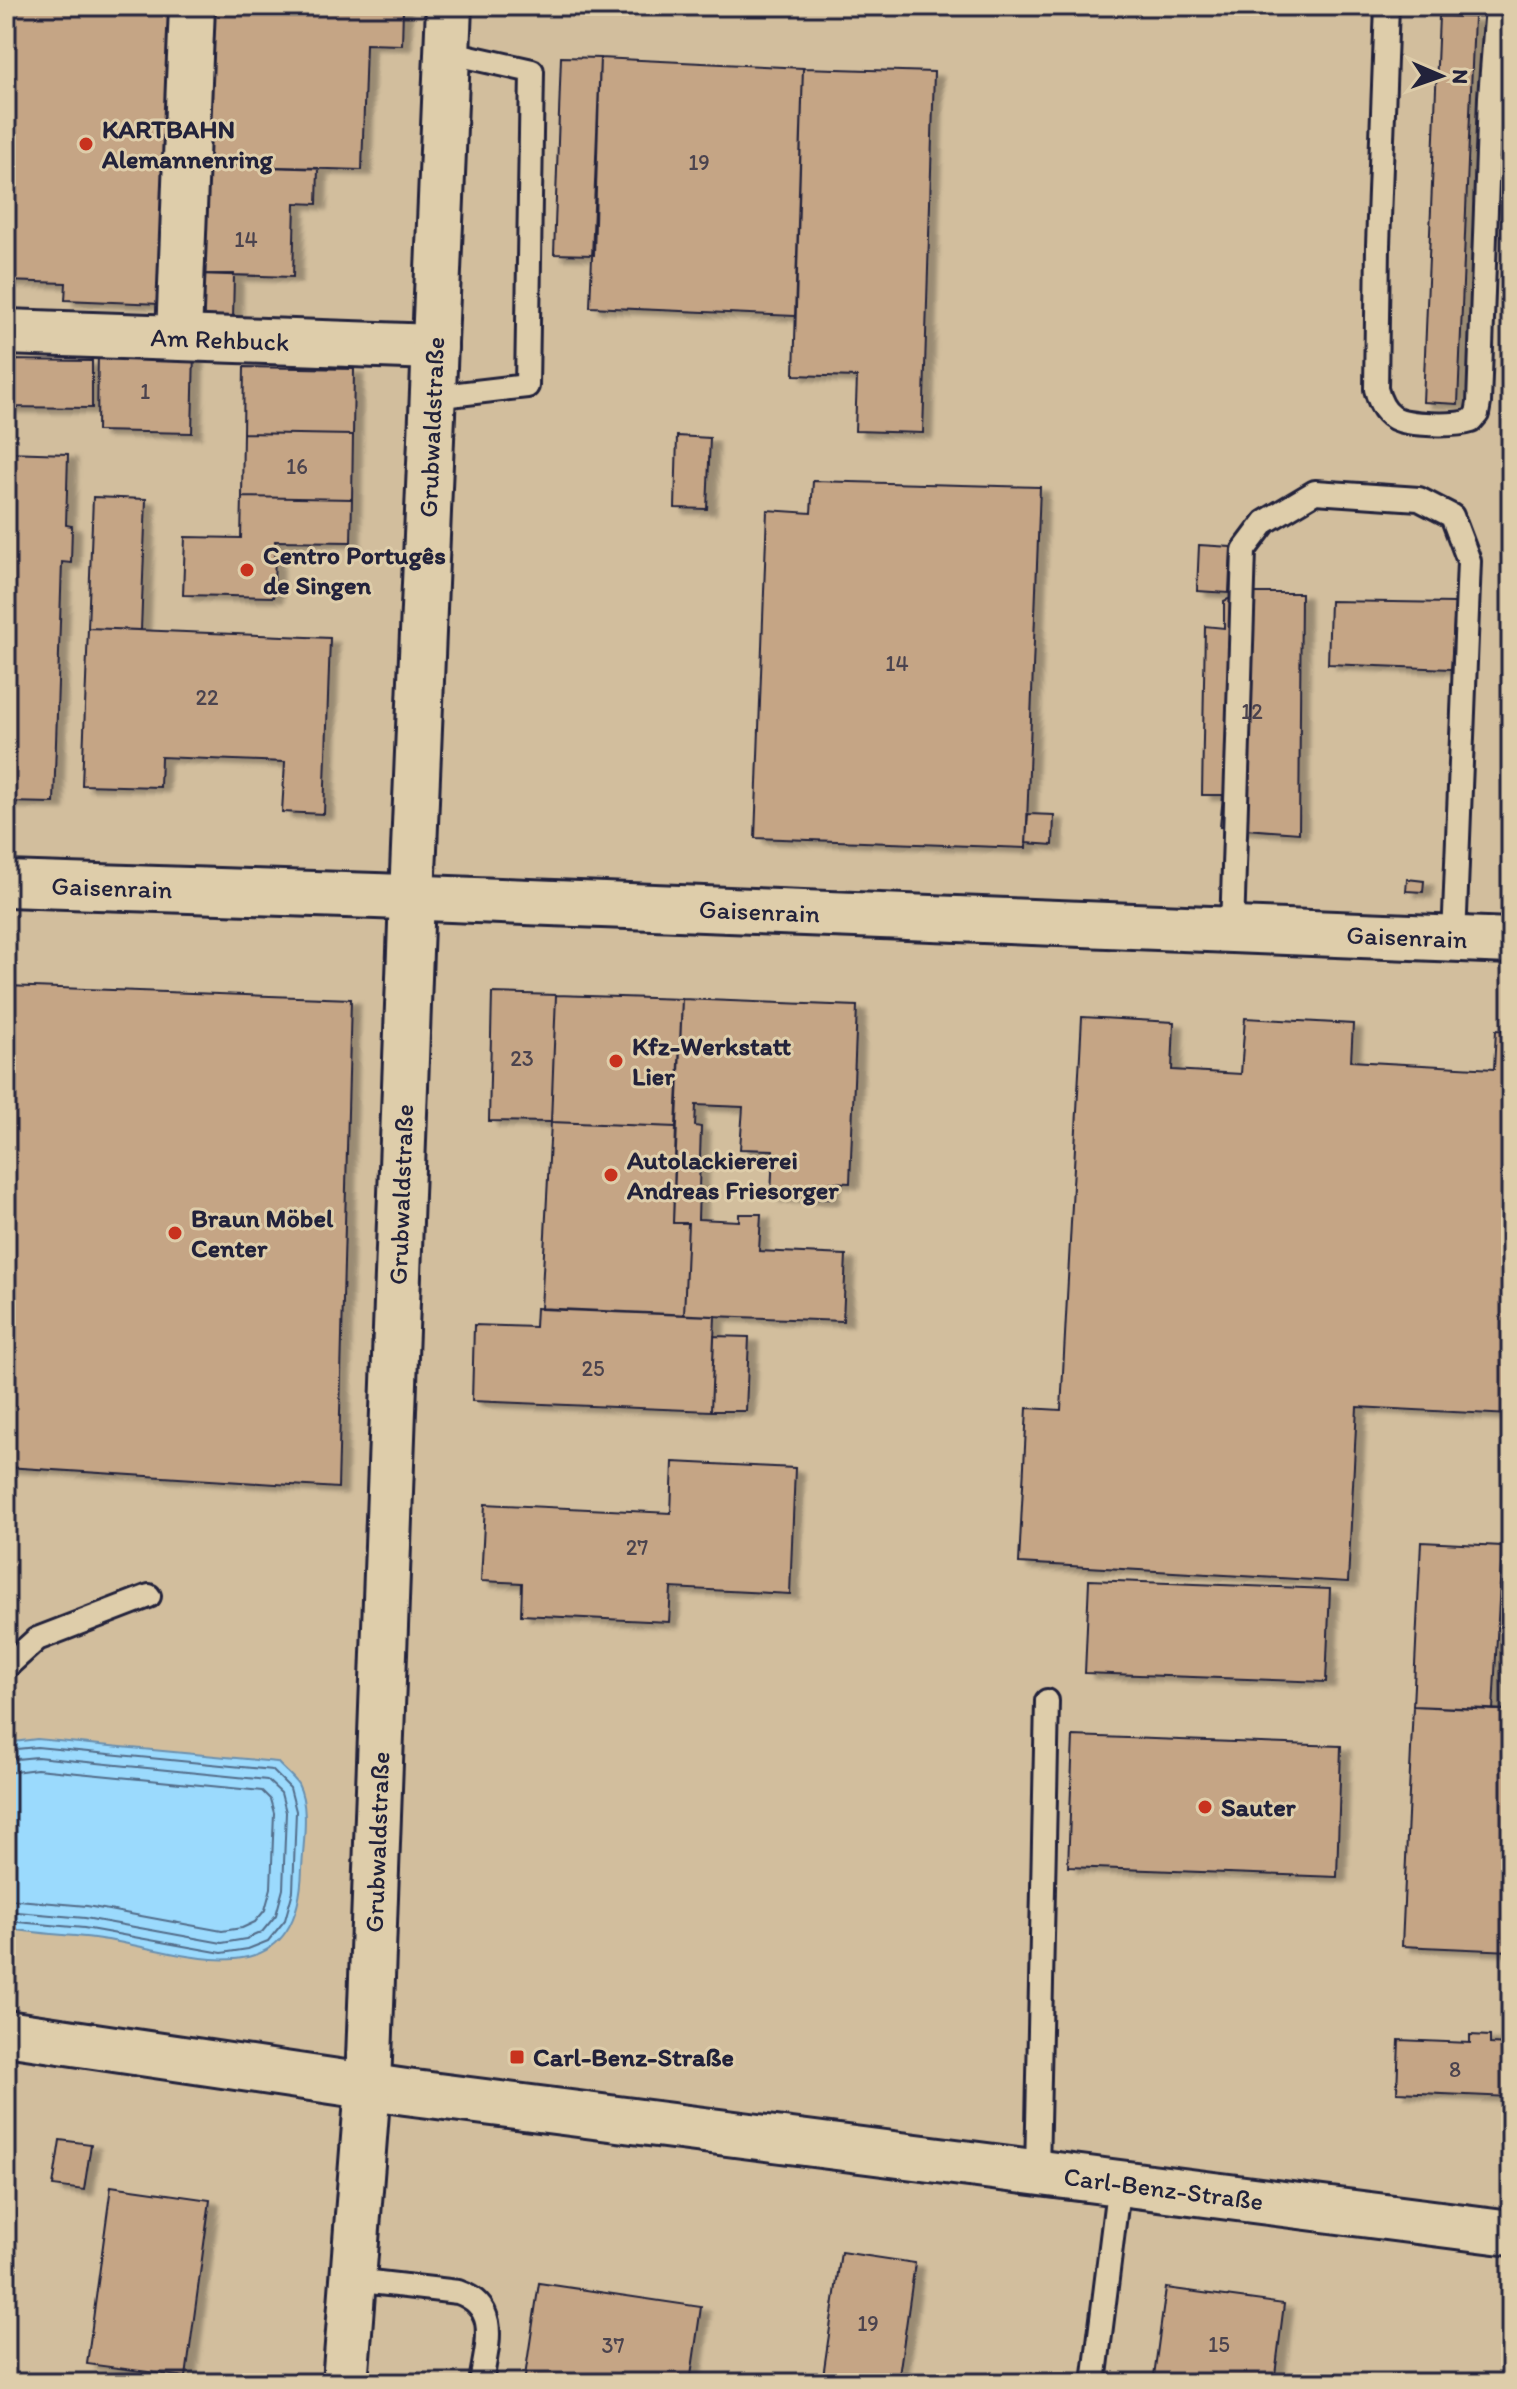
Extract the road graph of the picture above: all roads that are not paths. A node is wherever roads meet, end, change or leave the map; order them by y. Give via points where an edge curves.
1 (192, 6) edge
2 (449, 6) edge
3 (1387, 6) edge
4 (1497, 6) edge
5 (447, 52) junction
6 (6, 332) edge
7 (179, 336) junction
8 (435, 347) junction
9 (433, 397) junction
10 (6, 884) edge
11 (412, 897) junction
12 (1232, 930) junction
13 (1454, 939) junction
14 (1511, 941) edge
15 (149, 1596) dead end
16 (6, 1667) edge
17 (1047, 1701) dead end
18 (6, 2033) edge
19 (368, 2086) junction
20 (1037, 2171) junction
21 (1119, 2182) junction
22 (1511, 2233) edge
23 (353, 2280) junction
24 (345, 2383) edge
25 (481, 2383) edge
26 (1094, 2383) edge

1 - 7 street
2 - 5 street, Grubwaldstraße
3 - 4 lane via 1376,389 1385,411 1395,419 1454,424 1471,421 1479,403
5 - 8 street, Grubwaldstraße
5 - 9 lane via 532,71 527,386
6 - 7 street, Am Rehbuck
7 - 8 street, Am Rehbuck
8 - 9 street, Grubwaldstraße
9 - 11 street, Grubwaldstraße
10 - 11 street, Gaisenrain
11 - 12 street, Gaisenrain
11 - 19 street, Grubwaldstraße
12 - 13 street, Gaisenrain
12 - 13 lane via 1244,550 1265,522 1315,492 1346,493 1419,499 1452,516 1469,561
13 - 14 street, Gaisenrain
15 - 16 lane via 37,1639
17 - 20 lane
18 - 19 street, Carl-Benz-Straße
19 - 20 street, Carl-Benz-Straße
19 - 23 street, Grubwaldstraße
20 - 21 street, Carl-Benz-Straße
21 - 22 street, Carl-Benz-Straße
21 - 26 lane
23 - 24 street, Grubwaldstraße
23 - 25 lane via 458,2292 481,2305 488,2328

